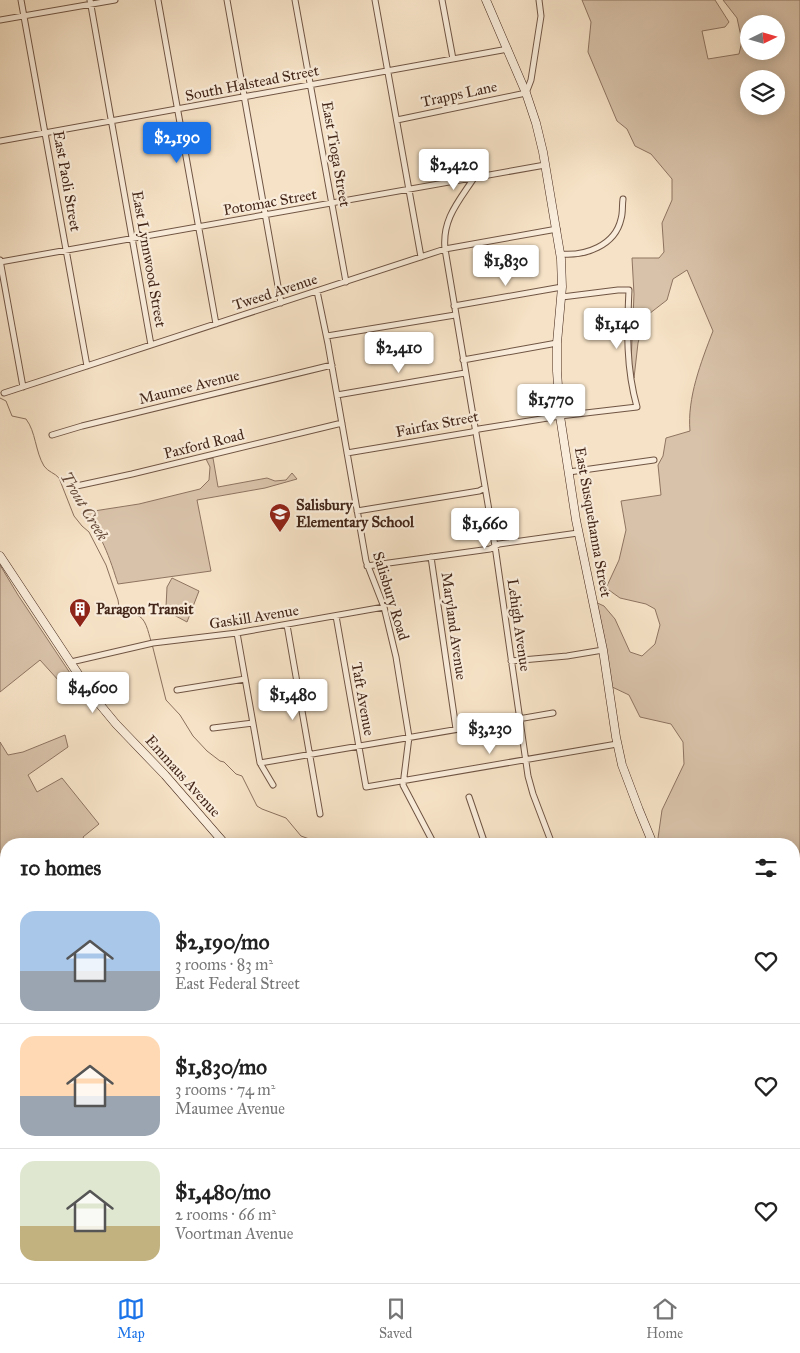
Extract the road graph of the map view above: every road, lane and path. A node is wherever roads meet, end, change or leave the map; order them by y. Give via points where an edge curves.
1 (21, 0) edge
2 (115, 0) edge
3 (158, 0) edge
4 (226, 0) edge
5 (295, 0) edge
6 (375, 0) edge
7 (442, 0) edge
8 (486, 0) edge
9 (539, 0) edge
10 (90, 2) edge
11 (24, 16) junction
12 (0, 20) edge
13 (508, 49) junction
14 (453, 59) junction
15 (388, 71) junction
16 (311, 84) junction
17 (526, 93) junction
18 (243, 97) junction
19 (177, 109) junction
20 (397, 120) junction
21 (111, 121) junction
22 (45, 133) junction
23 (0, 141) edge
24 (545, 165) junction
25 (474, 178) junction
26 (409, 189) junction
27 (623, 199) dead end
28 (332, 203) junction
29 (265, 215) junction
30 (199, 227) junction
31 (557, 229) junction
32 (132, 238) junction
33 (445, 249) junction
34 (66, 250) junction
35 (561, 254) junction
36 (421, 257) junction
37 (0, 261) edge
38 (346, 282) junction
39 (562, 287) junction
40 (317, 291) junction
41 (562, 297) junction
42 (281, 303) junction
43 (454, 306) junction
44 (455, 315) junction
45 (216, 324) junction
46 (327, 336) junction
47 (557, 344) junction
48 (151, 345) junction
49 (463, 360) junction
50 (332, 365) junction
51 (87, 366) junction
52 (465, 373) junction
53 (24, 387) junction
54 (4, 393) dead end
55 (337, 395) junction
56 (560, 416) junction
57 (342, 423) junction
58 (475, 430) junction
59 (52, 435) dead end
60 (347, 452) junction
61 (654, 460) dead end
62 (569, 472) junction
63 (72, 487) dead end
64 (485, 488) junction
65 (356, 511) junction
66 (578, 533) junction
67 (495, 546) junction
68 (0, 556) edge
69 (431, 557) junction
70 (367, 566) junction
71 (384, 607) junction
72 (336, 616) junction
73 (286, 625) junction
74 (237, 633) junction
75 (603, 650) junction
76 (511, 661) junction
77 (70, 662) junction
78 (245, 679) junction
79 (177, 690) dead end
80 (553, 713) dead end
81 (519, 718) junction
82 (253, 723) junction
83 (213, 728) dead end
84 (456, 729) junction
85 (409, 737) junction
86 (618, 744) junction
87 (359, 746) junction
88 (309, 754) junction
89 (525, 758) junction
90 (260, 763) junction
91 (403, 781) junction
92 (273, 785) dead end
93 (469, 797) dead end
94 (320, 814) dead end
95 (220, 838) edge
96 (431, 838) edge
97 (484, 838) edge
98 (550, 838) edge
99 (651, 838) edge

1 - 11 street, East Paoli Street
2 - 10 street
3 - 19 street
4 - 18 street
5 - 16 street, East Tioga Street
6 - 15 street
7 - 14 street
8 - 13 main road, East Susquehanna Street
9 - 17 street via 541,16
10 - 11 street
10 - 21 street, East Lynnwood Street
11 - 12 street
11 - 22 street, East Paoli Street
13 - 14 street, South Halstead Street
13 - 17 main road, East Susquehanna Street
14 - 15 street, South Halstead Street
15 - 16 street, South Halstead Street
15 - 20 street
16 - 18 street, South Halstead Street
16 - 28 street, East Tioga Street
17 - 20 street, Trapps Lane
17 - 24 main road, East Susquehanna Street
18 - 19 street, South Halstead Street
18 - 29 street
19 - 21 street, South Halstead Street
19 - 30 street
20 - 26 street
21 - 22 street, South Halstead Street
21 - 32 street, East Lynnwood Street
22 - 23 street, South Halstead Street
22 - 34 street, East Paoli Street
24 - 25 street, Potomac Street
24 - 31 main road, East Susquehanna Street
25 - 26 street, Potomac Street
25 - 33 street, Lehigh Avenue via 448,220 444,233
26 - 28 street, Potomac Street
26 - 36 street
27 - 35 street via 619,225 610,239 592,251
28 - 29 street, Potomac Street
28 - 38 street, East Tioga Street
29 - 30 street, Potomac Street
29 - 42 street
30 - 32 street, Potomac Street
30 - 45 street
31 - 33 street, Tweed Avenue
31 - 35 main road, East Susquehanna Street
32 - 34 street, Potomac Street
32 - 48 street, East Lynnwood Street
33 - 36 street, Tweed Avenue
33 - 43 street, Lehigh Avenue
34 - 37 street, Potomac Street
34 - 51 street, East Paoli Street
35 - 39 main road, East Susquehanna Street
36 - 38 street, Tweed Avenue
37 - 53 street
38 - 40 street, Tweed Avenue
39 - 41 main road, East Susquehanna Street
39 - 43 street
40 - 42 street, Tweed Avenue
40 - 46 street, Salisbury Road
41 - 47 main road, East Susquehanna Street
41 - 56 street, Fairfax Street via 629,290 627,349 638,407
42 - 45 street, Tweed Avenue
43 - 44 street, Lehigh Avenue
44 - 46 street
44 - 49 street, Lehigh Avenue
45 - 48 street, Tweed Avenue
46 - 50 street, Salisbury Road
47 - 49 street
47 - 56 main road, East Susquehanna Street
48 - 51 street, Tweed Avenue
49 - 52 street, Lehigh Avenue
50 - 55 street, Salisbury Road
50 - 59 street, Maumee Avenue
51 - 53 street, Tweed Avenue
52 - 55 street
52 - 58 street, Lehigh Avenue
53 - 54 street, Tweed Avenue
55 - 57 street, Salisbury Road
56 - 58 street, Fairfax Street
56 - 62 main road, East Susquehanna Street
57 - 60 street, Salisbury Road
57 - 63 street, Paxford Road
58 - 60 street, Fairfax Street
58 - 64 street, Lehigh Avenue
60 - 65 street, Salisbury Road
61 - 62 street
62 - 66 main road, East Susquehanna Street
64 - 65 street
64 - 67 street, Lehigh Avenue
65 - 70 street, Salisbury Road
66 - 67 street
66 - 75 main road, East Susquehanna Street
67 - 69 street
67 - 76 street, Lehigh Avenue
68 - 77 main road, Emmaus Avenue
69 - 70 street
69 - 84 street, Maryland Avenue
70 - 71 street, Salisbury Road
71 - 72 street, Gaskill Avenue
71 - 85 street, Salisbury Road
72 - 73 street, Gaskill Avenue
72 - 87 street, Taft Avenue
73 - 74 street, Gaskill Avenue
73 - 88 street
74 - 77 street, Gaskill Avenue via 151,643
74 - 78 street
75 - 76 street
75 - 86 main road, East Susquehanna Street
76 - 81 street, Lehigh Avenue
77 - 95 main road, Emmaus Avenue via 106,712
78 - 79 street
78 - 82 street
80 - 81 street
81 - 84 street
81 - 89 street, Lehigh Avenue
82 - 83 street
82 - 90 street
84 - 85 street
85 - 87 street
85 - 91 street, Salisbury Road
86 - 89 street
86 - 99 main road, East Susquehanna Street via 626,777
87 - 88 street
87 - 91 street, Taft Avenue via 366,787
88 - 90 street
88 - 94 street
89 - 91 street
89 - 98 street, Lehigh Avenue via 531,788
90 - 92 street
91 - 96 street
93 - 97 street

